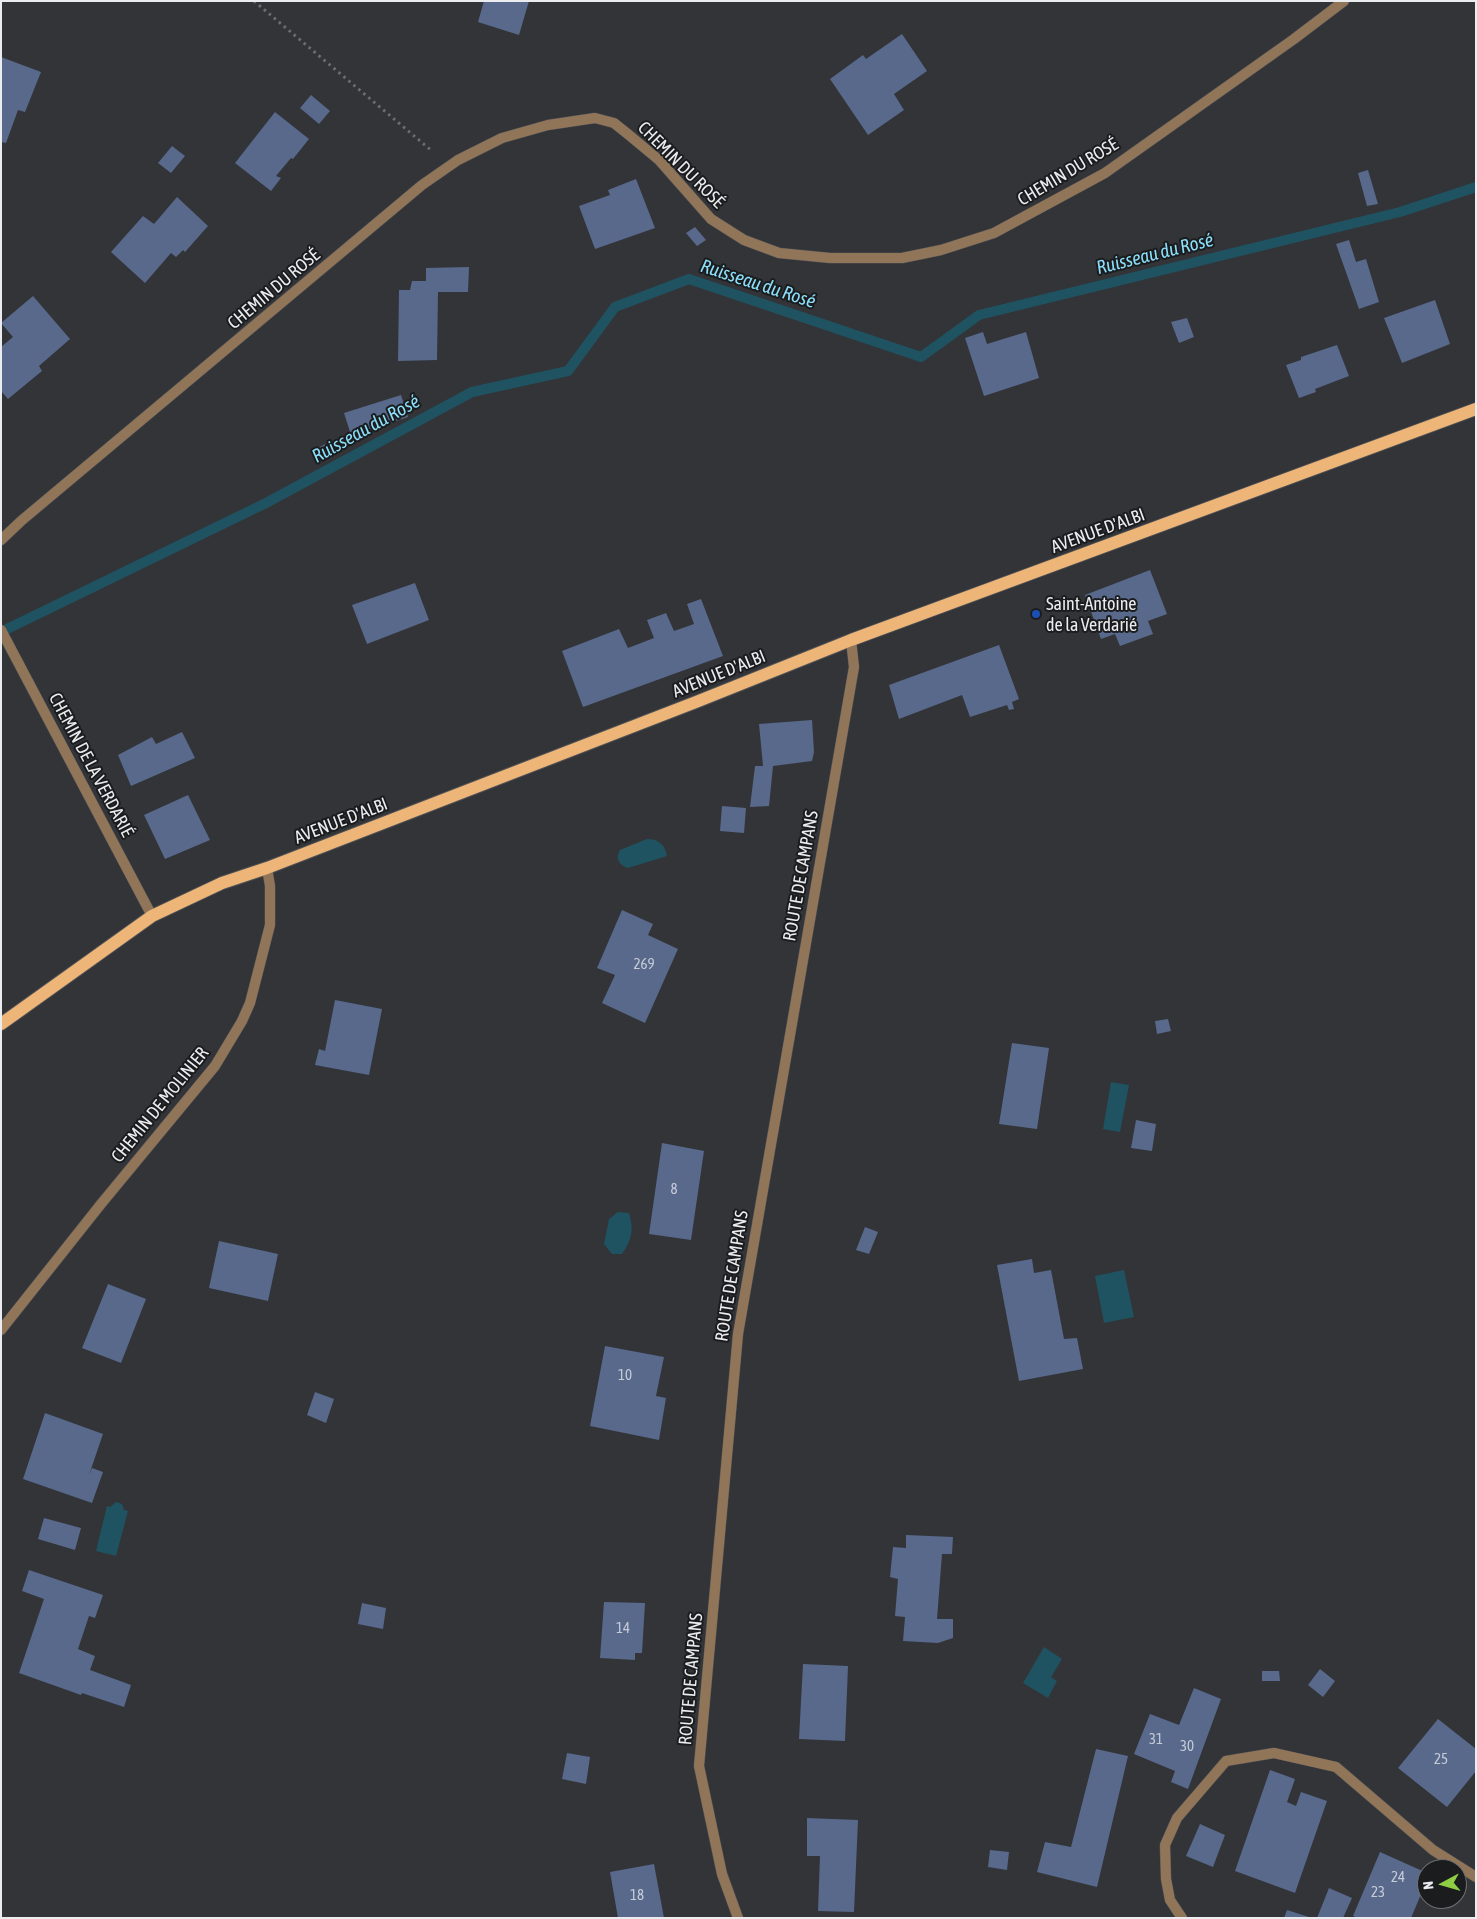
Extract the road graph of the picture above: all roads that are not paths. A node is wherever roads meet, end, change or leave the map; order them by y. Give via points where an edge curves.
1 (1344, 1) edge
2 (1476, 409) edge
3 (1, 540) edge
4 (1, 630) edge
5 (851, 640) junction
6 (267, 868) junction
7 (152, 916) junction
8 (1, 1024) edge
9 (1, 1330) edge
10 (1476, 1877) edge
11 (738, 1918) edge
12 (1182, 1918) edge

1 - 3 street, CHEMIN DU ROSÉ via 1105,173 994,233 941,250 902,258 830,258 779,253 744,240 711,219 659,160 614,123 595,118 548,125 502,138 475,150 422,186
2 - 5 main road, AVENUE D'ALBI
4 - 7 street, CHEMIN DE LA VERDARIÉ
5 - 6 main road, AVENUE D'ALBI
5 - 11 street, ROUTE DE CAMPANS via 854,667 738,1334 700,1766 722,1874
6 - 7 main road, AVENUE D'ALBI via 222,883
6 - 9 street, CHEMIN DE MOLINIER via 270,925 250,1003 242,1021 215,1066
7 - 8 main road, AVENUE D'ALBI
10 - 12 street via 1433,1850 1336,1767 1274,1753 1226,1762 1177,1818 1165,1845 1166,1879 1170,1900

